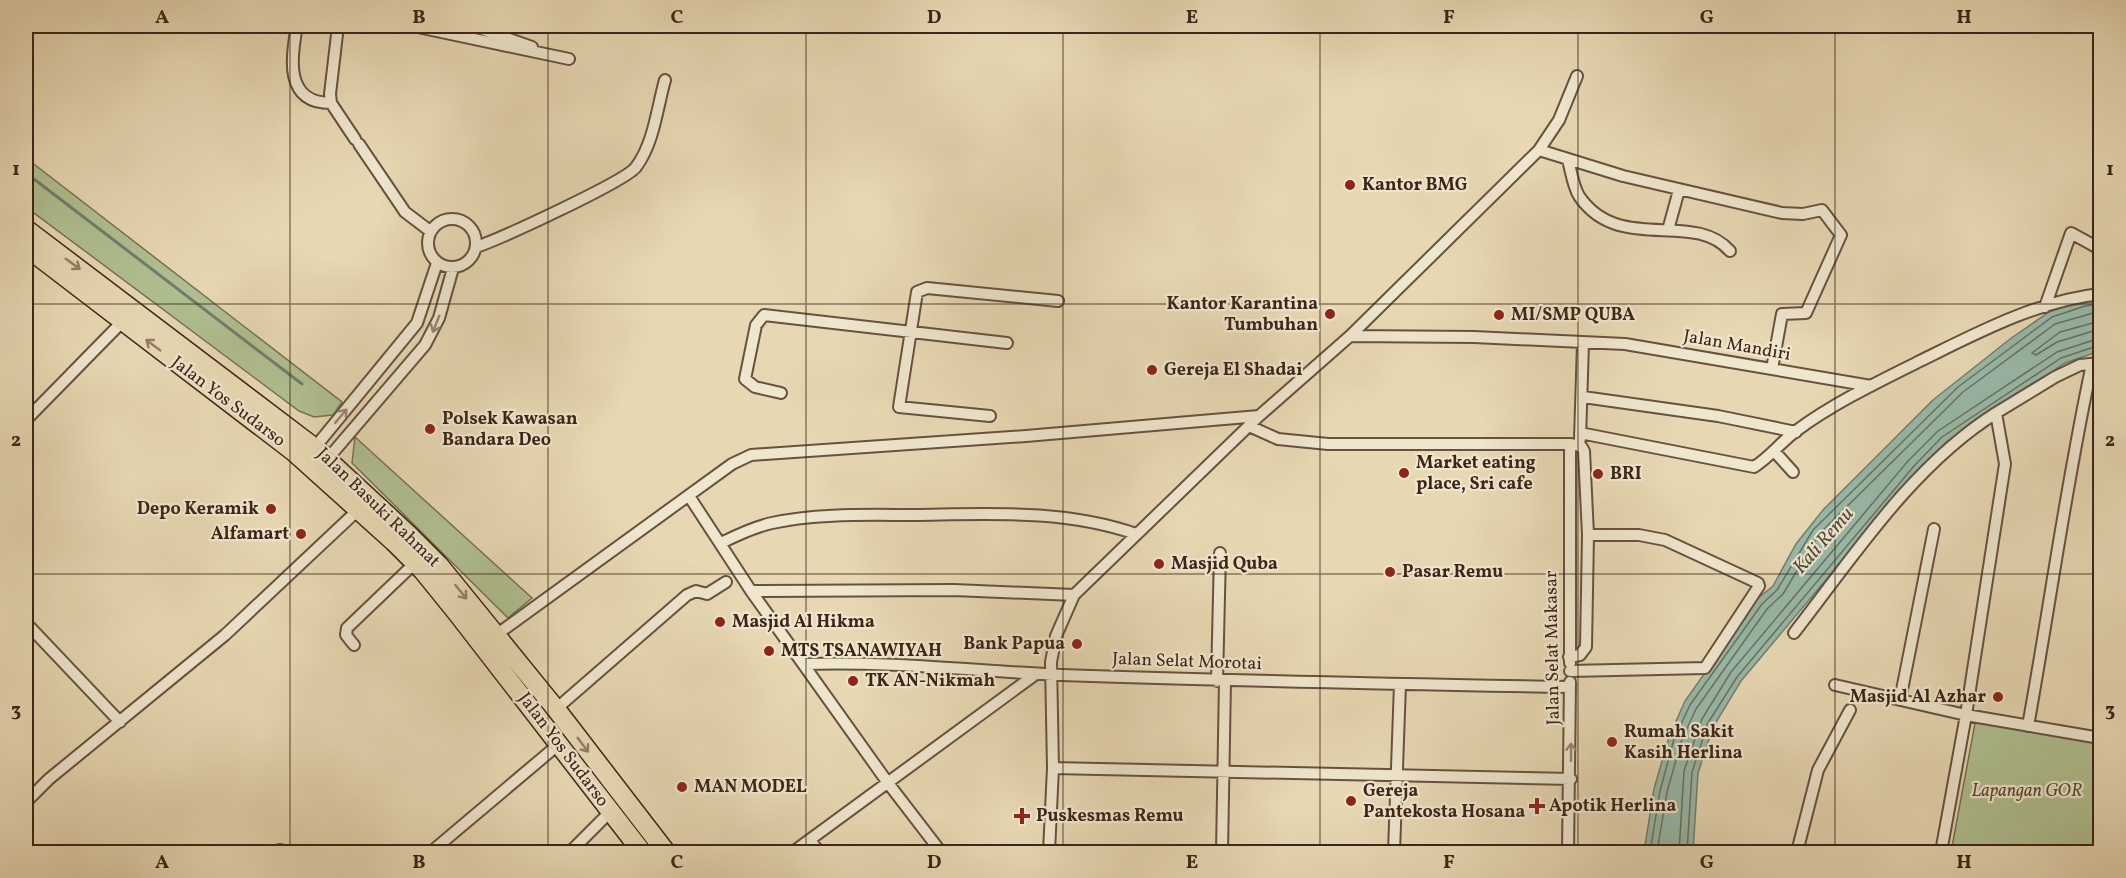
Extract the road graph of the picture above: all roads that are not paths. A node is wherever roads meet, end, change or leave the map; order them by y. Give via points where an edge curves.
1 (297, 26) edge
2 (338, 26) edge
3 (413, 26) edge
4 (473, 26) edge
5 (549, 54) junction
6 (569, 59) dead end
7 (1576, 76) dead end
8 (665, 80) dead end
9 (331, 103) junction
10 (1539, 150) junction
11 (1568, 160) junction
12 (1679, 190) junction
13 (26, 229) edge
14 (1668, 230) junction
15 (430, 231) junction
16 (26, 247) edge
17 (476, 247) junction
18 (2100, 249) edge
19 (1730, 251) dead end
20 (437, 263) junction
21 (453, 268) junction
22 (2100, 294) edge
23 (1058, 301) dead end
24 (2045, 307) junction
25 (122, 322) junction
26 (911, 332) junction
27 (1350, 336) junction
28 (1007, 343) dead end
29 (1583, 343) junction
30 (2096, 364) edge
31 (1772, 369) junction
32 (1871, 386) junction
33 (781, 393) dead end
34 (1583, 397) junction
35 (1996, 413) junction
36 (990, 416) dead end
37 (1259, 416) junction
38 (26, 420) edge
39 (1249, 426) junction
40 (1796, 432) junction
41 (1576, 441) junction
42 (1774, 451) junction
43 (316, 460) junction
44 (1793, 472) dead end
45 (689, 496) junction
46 (358, 510) junction
47 (1934, 530) dead end
48 (1136, 534) junction
49 (1588, 535) junction
50 (721, 543) junction
51 (1220, 553) dead end
52 (415, 563) junction
53 (726, 582) dead end
54 (751, 591) junction
55 (1074, 595) junction
56 (28, 625) dead end
57 (1794, 633) dead end
58 (496, 635) junction
59 (354, 645) dead end
60 (1569, 657) junction
61 (804, 663) junction
62 (513, 670) junction
63 (1570, 671) junction
64 (1036, 674) junction
65 (1050, 674) junction
66 (1221, 681) junction
67 (1400, 684) junction
68 (1835, 685) dead end
69 (1570, 687) junction
70 (1900, 700) junction
71 (556, 709) junction
72 (1850, 710) dead end
73 (1966, 715) junction
74 (120, 722) junction
75 (2028, 726) junction
76 (2100, 738) edge
77 (559, 744) junction
78 (1053, 768) junction
79 (1223, 770) junction
80 (1396, 775) junction
81 (1571, 779) junction
82 (888, 783) junction
83 (26, 802) edge
84 (610, 812) junction
85 (810, 840) junction
86 (272, 852) edge
87 (287, 852) edge
88 (431, 852) edge
89 (570, 852) edge
90 (642, 852) edge
91 (666, 852) edge
92 (793, 852) edge
93 (819, 852) edge
94 (941, 852) edge
95 (1049, 852) edge
96 (1222, 852) edge
97 (1394, 852) edge
98 (1568, 852) edge
99 (1797, 852) edge
100 (1941, 852) edge

1 - 9 street via 291,57 294,80 309,97
2 - 9 street via 329,78
3 - 5 street
4 - 5 street
5 - 6 street
7 - 10 street via 1559,120
8 - 17 street via 646,150 632,173
9 - 15 street via 405,212
10 - 11 street
10 - 27 street
11 - 12 street
11 - 14 street via 1579,196 1600,216 1622,228
12 - 14 street
12 - 31 street via 1782,213 1822,210 1841,235 1806,313 1782,314
13 -> 43 highway, Jalan Basuki Rahmat
14 - 19 street via 1716,238
15 - 17 street via 438,222 460,220 476,236
15 - 20 street via 429,254
16 - 25 highway, Jalan Yos Sudarso
17 - 21 street via 464,265
18 - 24 street via 2071,233
20 - 21 street
43 -> 20 street via 417,323
21 -> 43 street via 429,338
22 - 24 street
23 - 26 street via 923,288 915,298
24 - 32 street via 1980,331
25 - 38 street
43 -> 25 highway, Jalan Yos Sudarso
26 - 28 street
26 - 33 street via 764,315 756,325 745,379 755,387
26 - 36 street via 898,407
27 - 29 street, Jalan Mandiri
27 - 37 street
29 - 31 street, Jalan Mandiri via 1625,344
29 - 34 street
30 - 35 street via 2080,365 2055,376
30 - 75 street via 2076,439
31 - 32 street, Jalan Mandiri
32 - 40 street
34 - 40 street via 1718,416
34 - 41 street
35 - 57 street via 1964,433 1925,471
35 - 73 street via 2005,464
37 - 39 street
37 - 45 street via 751,455
39 - 41 street via 1278,439 1328,444
39 - 48 street
40 - 42 street
41 - 42 street via 1752,467
41 - 49 street via 1584,452
41 - 60 street, Jalan Selat Makasar
42 - 44 street
43 - 46 highway, Jalan Yos Sudarso
43 -> 58 highway, Jalan Basuki Rahmat via 439,565
45 - 50 street
45 - 58 street
46 - 52 highway, Jalan Yos Sudarso
46 - 74 street via 225,635
47 - 70 street
48 - 50 street via 1088,520 1055,516 886,515 785,520
48 - 55 street
49 - 60 street via 1586,647 1580,655
49 - 63 street via 1640,535 1665,540 1759,586 1705,668
50 - 54 street
51 - 66 street
52 - 59 street via 347,627 346,635
52 - 62 highway, Jalan Yos Sudarso
53 - 71 street via 707,594 696,591 687,595
54 - 55 street via 954,590
54 - 61 street
55 - 65 street via 1056,636
56 - 74 street
58 - 62 highway, Jalan Basuki Rahmat
60 - 63 street, Jalan Selat Makasar
61 - 64 street, Jalan Selat Morotai via 908,664
61 - 82 street
62 - 71 highway, Jalan Basuki Rahmat
62 - 77 highway, Jalan Yos Sudarso
63 - 69 street, Jalan Selat Makasar
64 - 65 street, Jalan Selat Morotai
64 - 82 street
65 - 66 street, Jalan Selat Morotai
65 - 78 street
66 - 67 street, Jalan Selat Morotai
66 - 79 street
67 - 69 street, Jalan Selat Morotai
67 - 80 street
68 - 70 street
81 -> 69 street, Jalan Selat Makasar
70 - 73 street
71 -> 91 highway, Jalan Basuki Rahmat
72 - 99 street via 1818,770
73 - 75 street
73 - 100 street
74 - 83 street
75 - 76 street
77 - 84 highway, Jalan Yos Sudarso
77 - 88 street
78 - 79 street
78 - 95 street
79 - 80 street
79 - 96 street
80 - 81 street
80 - 97 street
81 - 98 street, Jalan Selat Makasar
82 - 85 street
82 - 94 street
84 - 89 street
84 - 90 highway, Jalan Yos Sudarso
85 - 92 street
85 - 93 street
86 - 87 street

